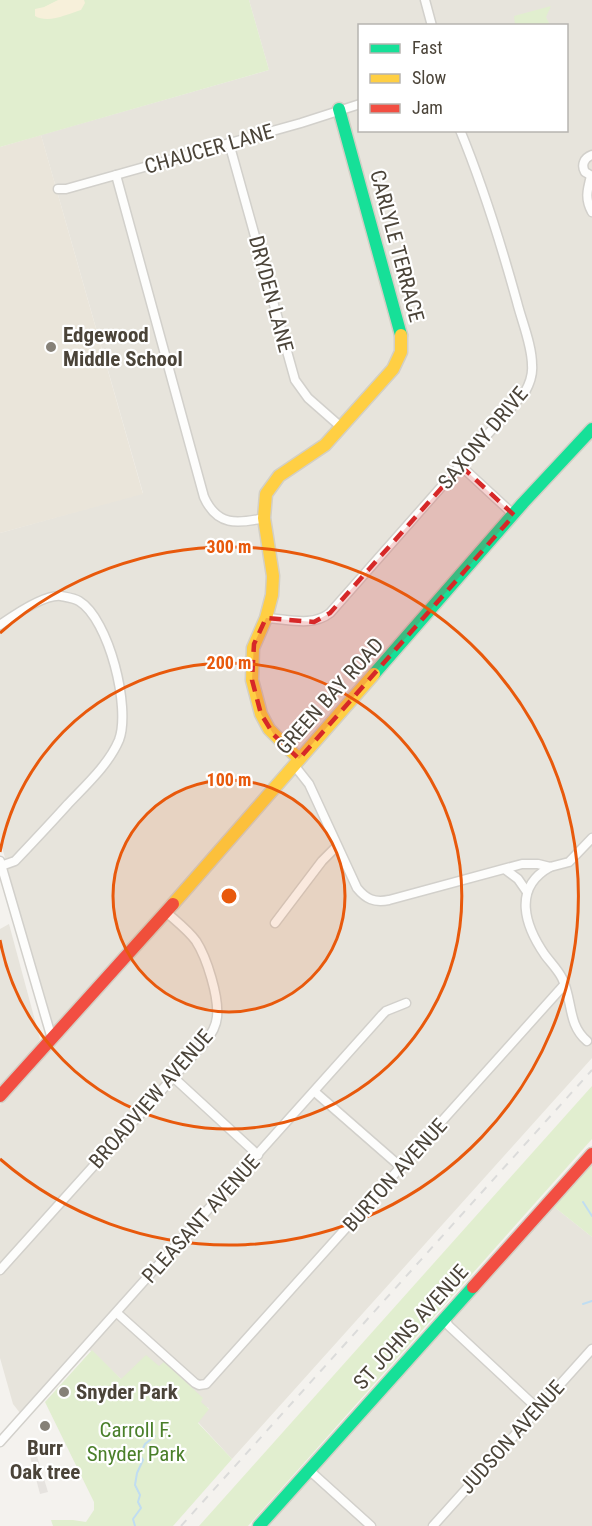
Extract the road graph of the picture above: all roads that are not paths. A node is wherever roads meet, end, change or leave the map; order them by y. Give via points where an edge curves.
1 (425, 0) edge
2 (431, 24) edge
3 (358, 105) edge
4 (339, 110) junction
5 (461, 132) edge
6 (229, 143) junction
7 (592, 155) edge
8 (116, 175) junction
9 (591, 176) edge
10 (58, 189) dead end
11 (592, 212) edge
12 (341, 427) junction
13 (592, 429) edge
14 (461, 466) junction
15 (514, 515) junction
16 (264, 518) junction
17 (266, 618) junction
18 (0, 625) edge
19 (297, 762) junction
20 (592, 838) edge
21 (337, 846) junction
22 (1, 863) edge
23 (550, 867) junction
24 (506, 870) junction
25 (526, 892) junction
26 (166, 912) junction
27 (274, 923) dead end
28 (564, 985) junction
29 (406, 1003) dead end
30 (52, 1039) junction
31 (587, 1041) dead end
32 (173, 1077) junction
33 (315, 1092) junction
34 (0, 1096) edge
35 (592, 1154) edge
36 (258, 1155) junction
37 (402, 1168) junction
38 (0, 1270) edge
39 (117, 1313) junction
40 (444, 1318) junction
41 (592, 1349) edge
42 (537, 1408) junction
43 (0, 1442) edge
44 (309, 1470) junction
45 (259, 1526) edge
46 (370, 1526) edge
47 (433, 1526) edge

1 - 2 street
3 - 4 street, CHAUCER LANE
4 - 6 street, CHAUCER LANE
4 - 12 street, CARLYLE TERRACE via 402,342 393,369
5 - 14 street, SAXONY DRIVE via 493,220 533,368 525,392
6 - 8 street, CHAUCER LANE
6 - 12 street, DRYDEN LANE via 295,380 308,398
7 - 9 street via 583,165
8 - 10 street, CHAUCER LANE
8 - 16 street via 204,497 209,507 226,520
9 - 11 street via 586,194
12 - 16 street, CARLYLE TERRACE via 321,449 274,481 266,494
13 - 15 street, GREEN BAY ROAD
14 - 15 street
14 - 17 street, SAXONY DRIVE via 322,620
15 - 19 street, GREEN BAY ROAD
16 - 17 street, CARLYLE TERRACE via 273,576
17 - 19 street, CARLYLE TERRACE via 253,648 252,680 269,729
18 - 22 street via 54,596 79,601 100,627 111,653 124,717 120,738 102,767 15,861
19 - 21 street
19 - 26 street, GREEN BAY ROAD
20 - 23 street via 573,859
21 - 24 street via 357,888 375,901
21 - 27 street
22 - 30 street
23 - 24 street via 530,863
23 - 25 street
24 - 25 street
25 - 28 street via 525,906 535,937
26 - 30 street, GREEN BAY ROAD
26 - 32 street, BROADVIEW AVENUE via 201,950 217,1009 209,1037
28 - 31 street via 574,1025
28 - 37 street, BURTON AVENUE
29 - 33 street, PLEASANT AVENUE via 386,1011
30 - 34 street, GREEN BAY ROAD
32 - 36 street
32 - 38 street, BROADVIEW AVENUE
33 - 36 street, PLEASANT AVENUE
33 - 37 street
35 - 40 street, ST JOHNS AVENUE
36 - 39 street, PLEASANT AVENUE
37 - 39 street, BURTON AVENUE via 206,1384 196,1384
39 - 43 street, PLEASANT AVENUE
40 - 42 street
40 - 44 street, ST JOHNS AVENUE
41 - 42 street, JUDSON AVENUE
42 - 47 street, JUDSON AVENUE
44 - 45 street, ST JOHNS AVENUE
44 - 46 street

